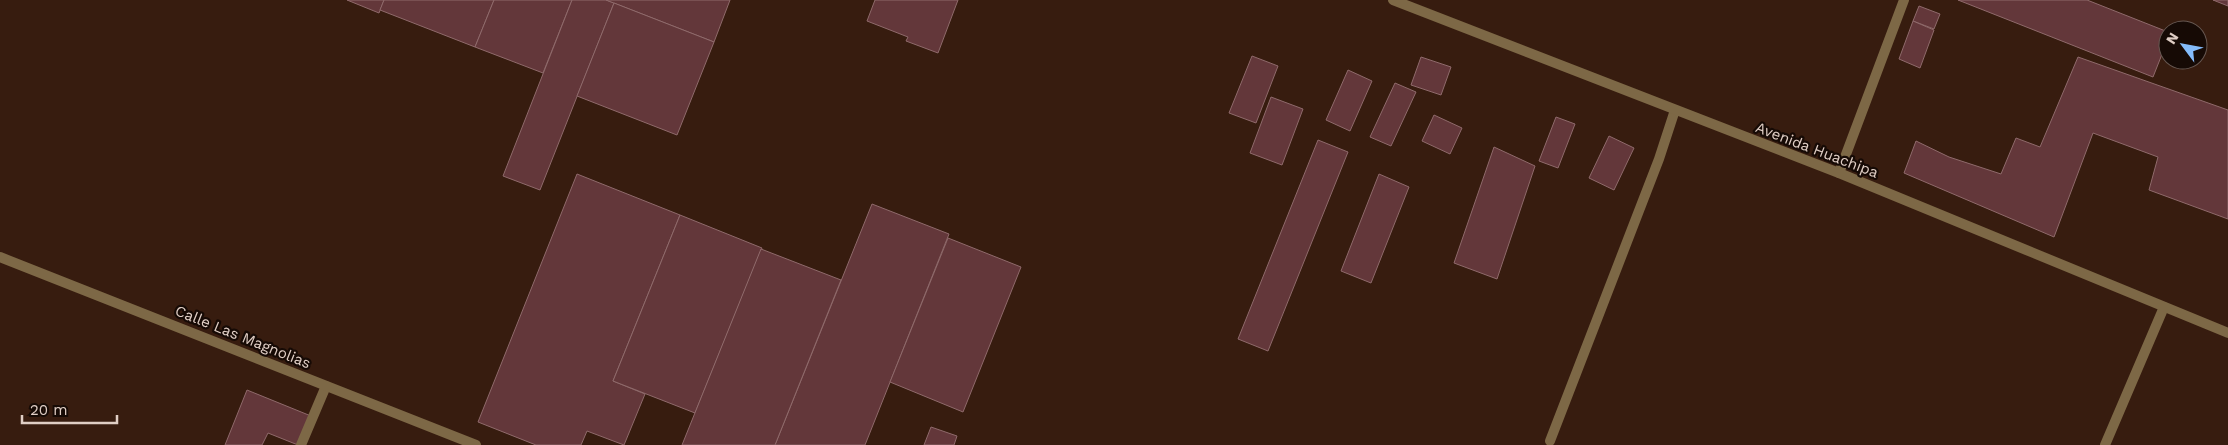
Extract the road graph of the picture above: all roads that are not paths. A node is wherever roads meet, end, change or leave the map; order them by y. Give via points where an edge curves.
1 (1393, 0) edge
2 (1904, 0) edge
3 (1675, 110) junction
4 (1839, 174) junction
5 (0, 257) edge
6 (2164, 307) junction
7 (2228, 333) edge
8 (326, 386) junction
9 (1550, 441) dead end
10 (301, 445) edge
11 (476, 445) edge
12 (2105, 445) edge

1 - 3 street, Avenida Huachipa
2 - 4 street
3 - 4 street, Avenida Huachipa
3 - 9 street
4 - 6 street, Avenida Huachipa
5 - 8 street, Calle Las Magnolias
6 - 7 street, Avenida Huachipa
6 - 12 street
8 - 10 street
8 - 11 street, Calle Las Magnolias

